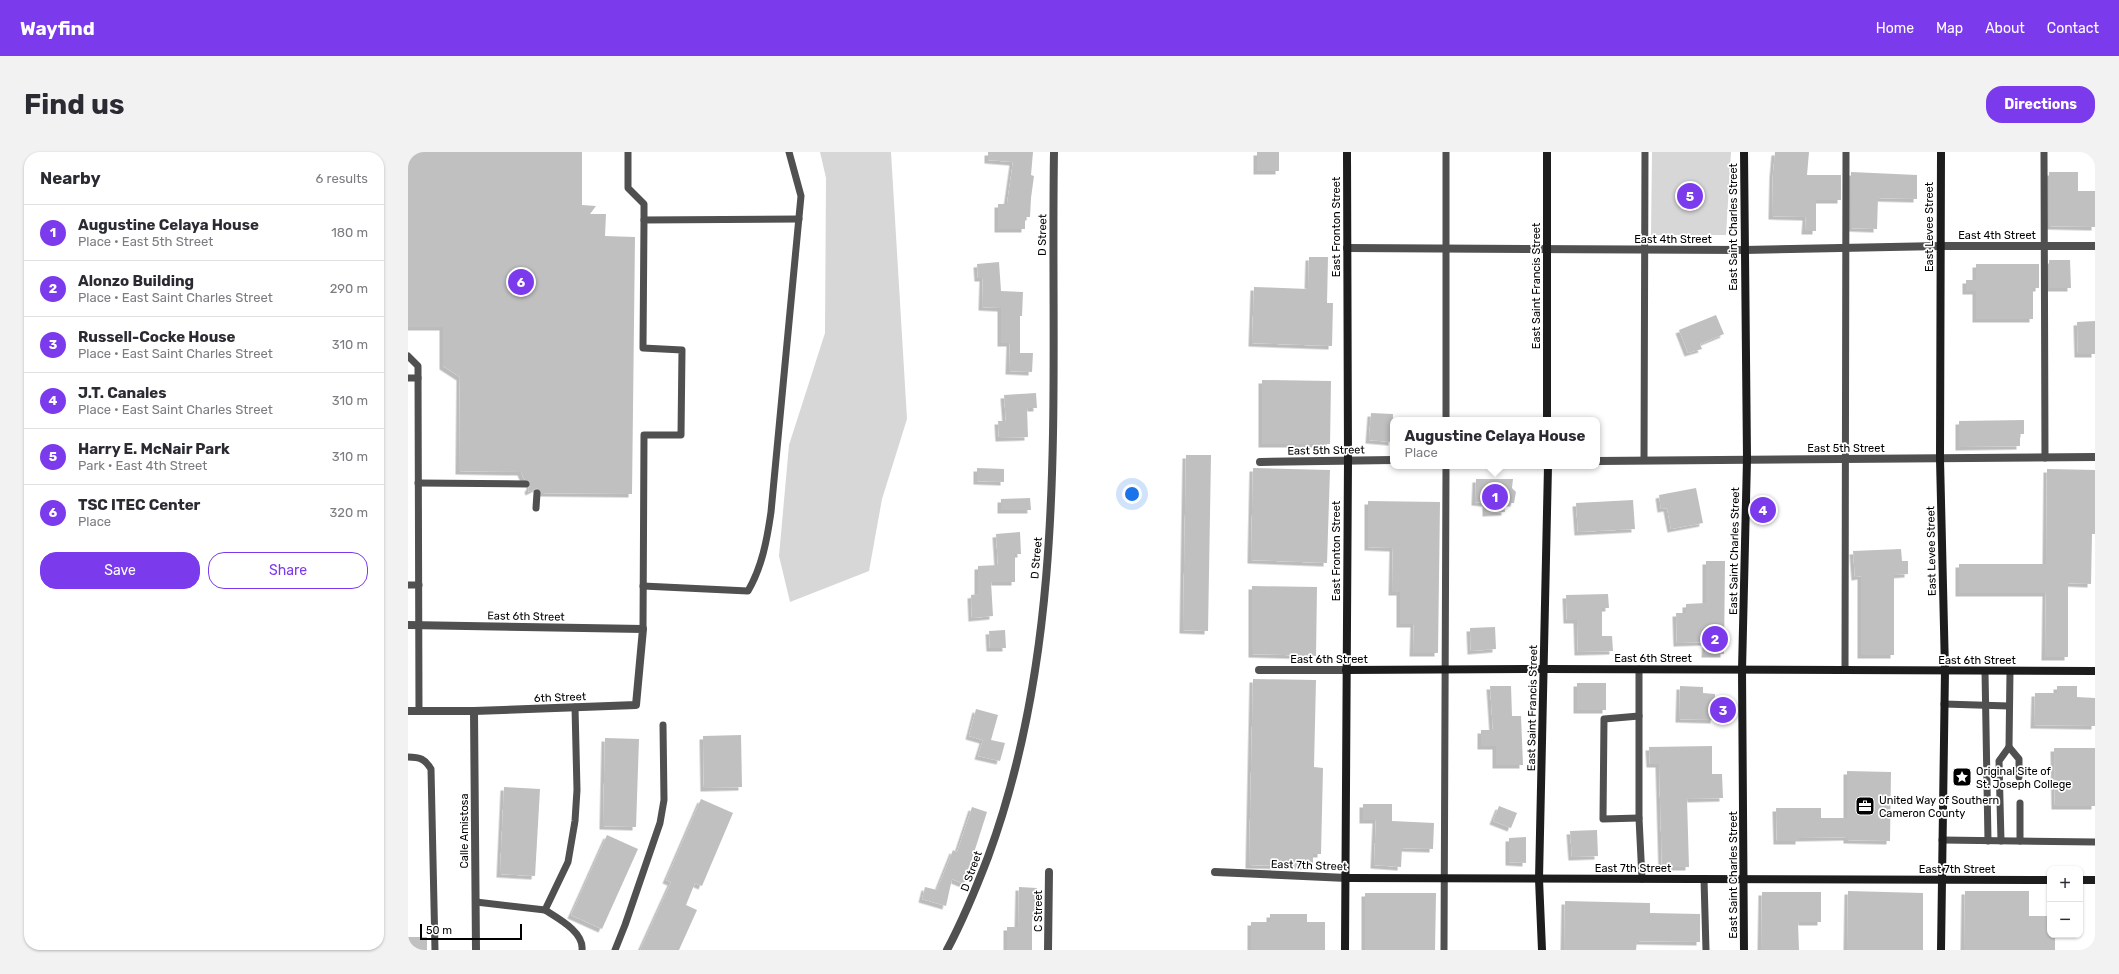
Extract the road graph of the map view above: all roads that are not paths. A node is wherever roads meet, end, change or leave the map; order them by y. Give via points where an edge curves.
1 (628, 152) edge
2 (789, 152) edge
3 (1054, 152) edge
4 (1347, 152) edge
5 (1446, 152) edge
6 (1547, 152) edge
7 (1645, 152) edge
8 (1744, 152) edge
9 (1846, 152) edge
10 (1941, 152) edge
11 (2044, 152) edge
12 (799, 219) junction
13 (644, 220) junction
14 (1940, 246) junction
15 (2044, 246) junction
16 (2095, 246) edge
17 (1347, 248) junction
18 (1846, 248) junction
19 (1446, 249) junction
20 (1546, 249) junction
21 (1645, 250) junction
22 (1744, 250) junction
23 (408, 356) edge
24 (408, 378) edge
25 (418, 378) junction
26 (1446, 417) edge
27 (1547, 417) edge
28 (2095, 457) edge
29 (2045, 458) junction
30 (1747, 459) junction
31 (1845, 459) junction
32 (1940, 459) junction
33 (1348, 460) junction
34 (1390, 460) edge
35 (1600, 460) edge
36 (1644, 460) junction
37 (1260, 462) dead end
38 (1446, 469) edge
39 (1548, 469) edge
40 (418, 483) junction
41 (526, 484) dead end
42 (537, 493) dead end
43 (536, 508) dead end
44 (408, 585) edge
45 (419, 585) junction
46 (643, 586) junction
47 (408, 625) edge
48 (419, 625) junction
49 (643, 629) junction
50 (1446, 669) junction
51 (1544, 669) junction
52 (1640, 669) junction
53 (1259, 670) dead end
54 (1346, 670) junction
55 (1742, 670) junction
56 (1845, 670) junction
57 (1945, 670) junction
58 (1985, 671) junction
59 (2010, 671) junction
60 (2095, 671) edge
61 (1944, 704) junction
62 (1985, 705) junction
63 (2010, 706) junction
64 (575, 707) junction
65 (408, 711) edge
66 (419, 711) junction
67 (474, 711) junction
68 (1639, 716) junction
69 (663, 724) dead end
70 (2009, 747) junction
71 (408, 757) edge
72 (2019, 777) dead end
73 (2020, 802) dead end
74 (1639, 818) junction
75 (1942, 840) junction
76 (1988, 841) junction
77 (2001, 841) junction
78 (2020, 841) junction
79 (2095, 842) edge
80 (1049, 872) dead end
81 (1215, 872) dead end
82 (1347, 878) junction
83 (1444, 879) junction
84 (1539, 879) junction
85 (1642, 879) junction
86 (1704, 879) junction
87 (1744, 880) junction
88 (1941, 880) junction
89 (2047, 880) edge
90 (2083, 880) edge
91 (2095, 880) edge
92 (476, 902) junction
93 (545, 910) junction
94 (435, 950) edge
95 (476, 950) edge
96 (582, 950) edge
97 (615, 950) edge
98 (947, 950) edge
99 (1048, 950) edge
100 (1345, 950) edge
101 (1444, 950) edge
102 (1542, 950) edge
103 (1706, 950) edge
104 (1744, 950) edge
105 (1941, 950) edge

1 - 13 lane via 628,188 644,204
2 - 12 lane via 801,196
3 - 98 street, D Street via 1052,494 1034,669 1020,746 1002,818 966,916
4 - 17 street, East Fronton Street
5 - 19 lane
6 - 20 street, East Saint Francis Street
7 - 21 lane
8 - 22 street, East Saint Charles Street
9 - 18 lane
10 - 14 street, East Levee Street
11 - 15 lane
12 - 13 lane
12 - 46 lane via 771,512 763,555 756,576 748,591
13 - 46 lane via 643,348 682,350 681,435 644,435
14 - 15 street, East 4th Street
14 - 18 street, East 4th Street
14 - 32 street, East Levee Street
15 - 16 street, East 4th Street
15 - 29 lane
17 - 19 street, East 4th Street
17 - 33 street, East Fronton Street
18 - 22 street, East 4th Street
18 - 31 lane
19 - 20 street, East 4th Street
19 - 26 lane
20 - 21 street, East 4th Street
20 - 27 street, East Saint Francis Street
21 - 22 street, East 4th Street
21 - 36 lane
22 - 30 street, East Saint Charles Street
23 - 25 lane via 418,366
24 - 25 lane
25 - 40 lane
28 - 29 street, East 5th Street
29 - 32 street, East 5th Street
30 - 31 street, East 5th Street
30 - 36 street, East 5th Street
30 - 55 street, East Saint Charles Street
31 - 32 street, East 5th Street
31 - 56 lane
32 - 57 street, East Levee Street
33 - 34 street, East 5th Street
33 - 37 street, East 5th Street
33 - 54 street, East Fronton Street
35 - 36 street, East 5th Street
38 - 50 lane
39 - 51 street, East Saint Francis Street
40 - 41 lane
40 - 45 lane
42 - 43 lane
44 - 45 lane
45 - 48 lane
46 - 49 lane
47 - 48 street, East 6th Street
48 - 49 street, East 6th Street
48 - 66 lane
49 - 64 street, 6th Street via 636,705
50 - 51 street, East 6th Street
50 - 54 street, East 6th Street
50 - 83 lane
51 - 52 street, East 6th Street
51 - 84 street, East Saint Francis Street
52 - 55 street, East 6th Street
52 - 68 lane
53 - 54 street, East 6th Street
54 - 82 street, East Fronton Street
55 - 56 street, East 6th Street
55 - 87 street, East Saint Charles Street
56 - 57 street, East 6th Street
57 - 58 street, East 6th Street
57 - 61 street, East Levee Street
58 - 59 street, East 6th Street
58 - 62 lane
59 - 60 street, East 6th Street
59 - 63 lane
61 - 62 lane
61 - 75 street, East Levee Street
62 - 63 lane
62 - 76 lane
63 - 70 lane
64 - 67 street, 6th Street
64 - 93 lane via 575,821 568,862
65 - 66 street, 6th Street
66 - 67 street, 6th Street
67 - 92 street, Calle Amistosa
68 - 74 lane
68 - 74 lane via 1604,718 1603,819
69 - 97 lane via 664,800 660,823
70 - 72 lane via 2019,759
70 - 77 lane via 1999,761
71 - 94 lane via 426,761 431,769
73 - 78 lane
74 - 85 lane
75 - 76 lane
75 - 88 street, East Levee Street
76 - 77 lane
77 - 78 lane
78 - 79 lane
80 - 99 street, C Street
81 - 82 street, East 7th Street
82 - 83 street, East 7th Street
82 - 100 street, East Fronton Street
83 - 84 street, East 7th Street
83 - 101 lane
84 - 85 street, East 7th Street
84 - 102 street, East Saint Francis Street
85 - 86 street, East 7th Street
86 - 87 street, East 7th Street
86 - 103 lane
87 - 88 street, East 7th Street
87 - 104 street, East Saint Charles Street
88 - 89 street, East 7th Street
88 - 105 street, East Levee Street
90 - 91 street
92 - 93 lane
92 - 95 street, Calle Amistosa
93 - 96 lane via 579,936 583,944

